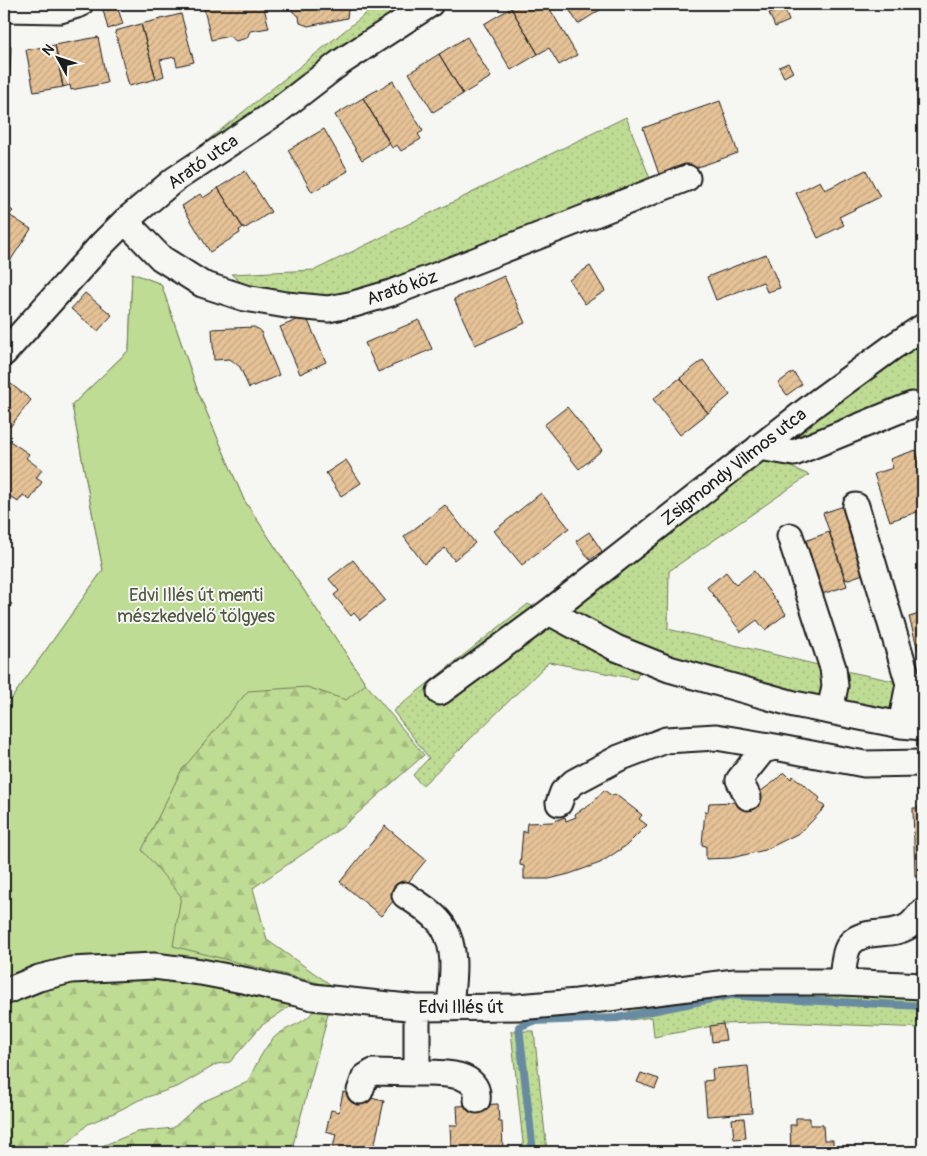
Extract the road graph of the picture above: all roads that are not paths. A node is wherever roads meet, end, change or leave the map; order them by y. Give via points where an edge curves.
1 (80, 4) edge
2 (430, 4) edge
3 (4, 9) edge
4 (687, 178) dead end
5 (125, 221) junction
6 (923, 327) edge
7 (4, 353) edge
8 (912, 406) dead end
9 (759, 447) junction
10 (856, 506) dead end
11 (790, 536) dead end
12 (549, 612) junction
13 (440, 692) dead end
14 (830, 711) junction
15 (912, 726) edge
16 (775, 747) junction
17 (923, 763) edge
18 (748, 797) dead end
19 (558, 803) dead end
20 (405, 894) dead end
21 (923, 911) edge
22 (842, 982) junction
23 (923, 986) edge
24 (4, 992) edge
25 (417, 1008) junction
26 (450, 1008) junction
27 (416, 1073) junction
28 (360, 1091) dead end
29 (477, 1100) dead end

1 - 3 street via 60,10
2 - 5 street, Arató utca via 341,62 275,113 174,180
4 - 5 street, Arató köz via 432,278 354,304 328,309 245,298 202,284 161,258
5 - 7 street, Arató utca
6 - 9 street, Zsigmondy Vilmos utca
8 - 9 street via 794,454
9 - 12 street, Zsigmondy Vilmos utca
10 - 15 street via 909,684
11 - 14 street via 833,668 835,686
12 - 13 street, Zsigmondy Vilmos utca
12 - 14 street via 616,648 669,669
14 - 15 street
16 - 17 street via 864,764
16 - 18 street via 763,750 739,780
16 - 19 street via 716,737 666,740 619,758 574,782 562,792
20 - 26 street via 443,926 452,946
21 - 22 street via 902,929 864,934 853,940 844,960
22 - 23 street, Edvi Illés út
22 - 26 street, Edvi Illés út via 735,982 577,1002
24 - 25 street, Edvi Illés út via 38,978 71,970 154,966 238,979 313,997
25 - 26 street, Edvi Illés út
25 - 27 street
27 - 28 street via 373,1072 365,1077
27 - 29 street via 461,1077 473,1083

